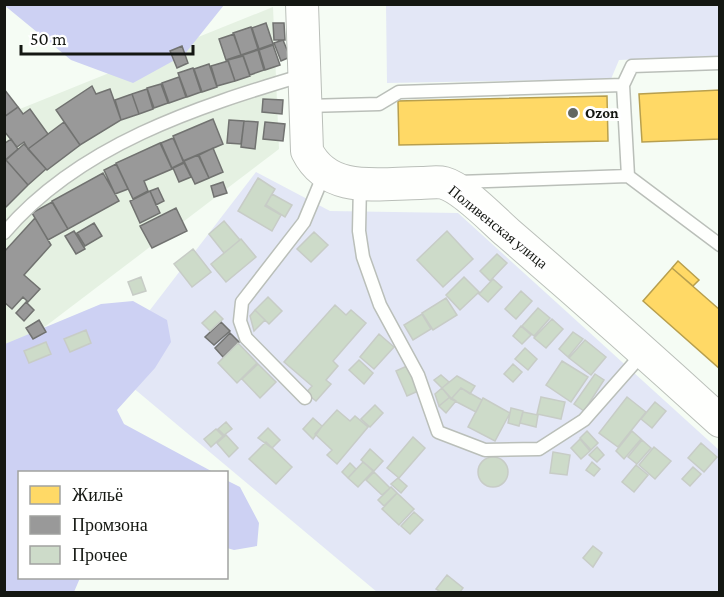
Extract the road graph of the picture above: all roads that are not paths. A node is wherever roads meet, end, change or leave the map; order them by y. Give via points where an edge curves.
1 (302, 4) edge
2 (720, 63) edge
3 (305, 75) junction
4 (623, 85) junction
5 (306, 106) junction
6 (324, 174) junction
7 (628, 176) junction
8 (360, 183) junction
9 (445, 183) junction
10 (4, 233) edge
11 (720, 245) edge
12 (644, 352) junction
13 (305, 398) dead end
14 (720, 421) edge

1 - 3 street
2 - 4 lane via 632,66
3 - 5 street
3 - 10 lane via 242,93 128,138 26,207
4 - 5 lane via 399,92 379,104
4 - 7 lane
5 - 6 street via 308,151
6 - 8 street, Поливенская улица via 341,182
6 - 13 lane via 304,222 243,302 240,321 246,338
7 - 9 lane
7 - 11 lane
8 - 9 street, Поливенская улица
8 - 12 lane via 363,257 380,305 418,375 438,432 485,450 540,449 584,420
9 - 12 street, Поливенская улица
12 - 14 street, Поливенская улица

